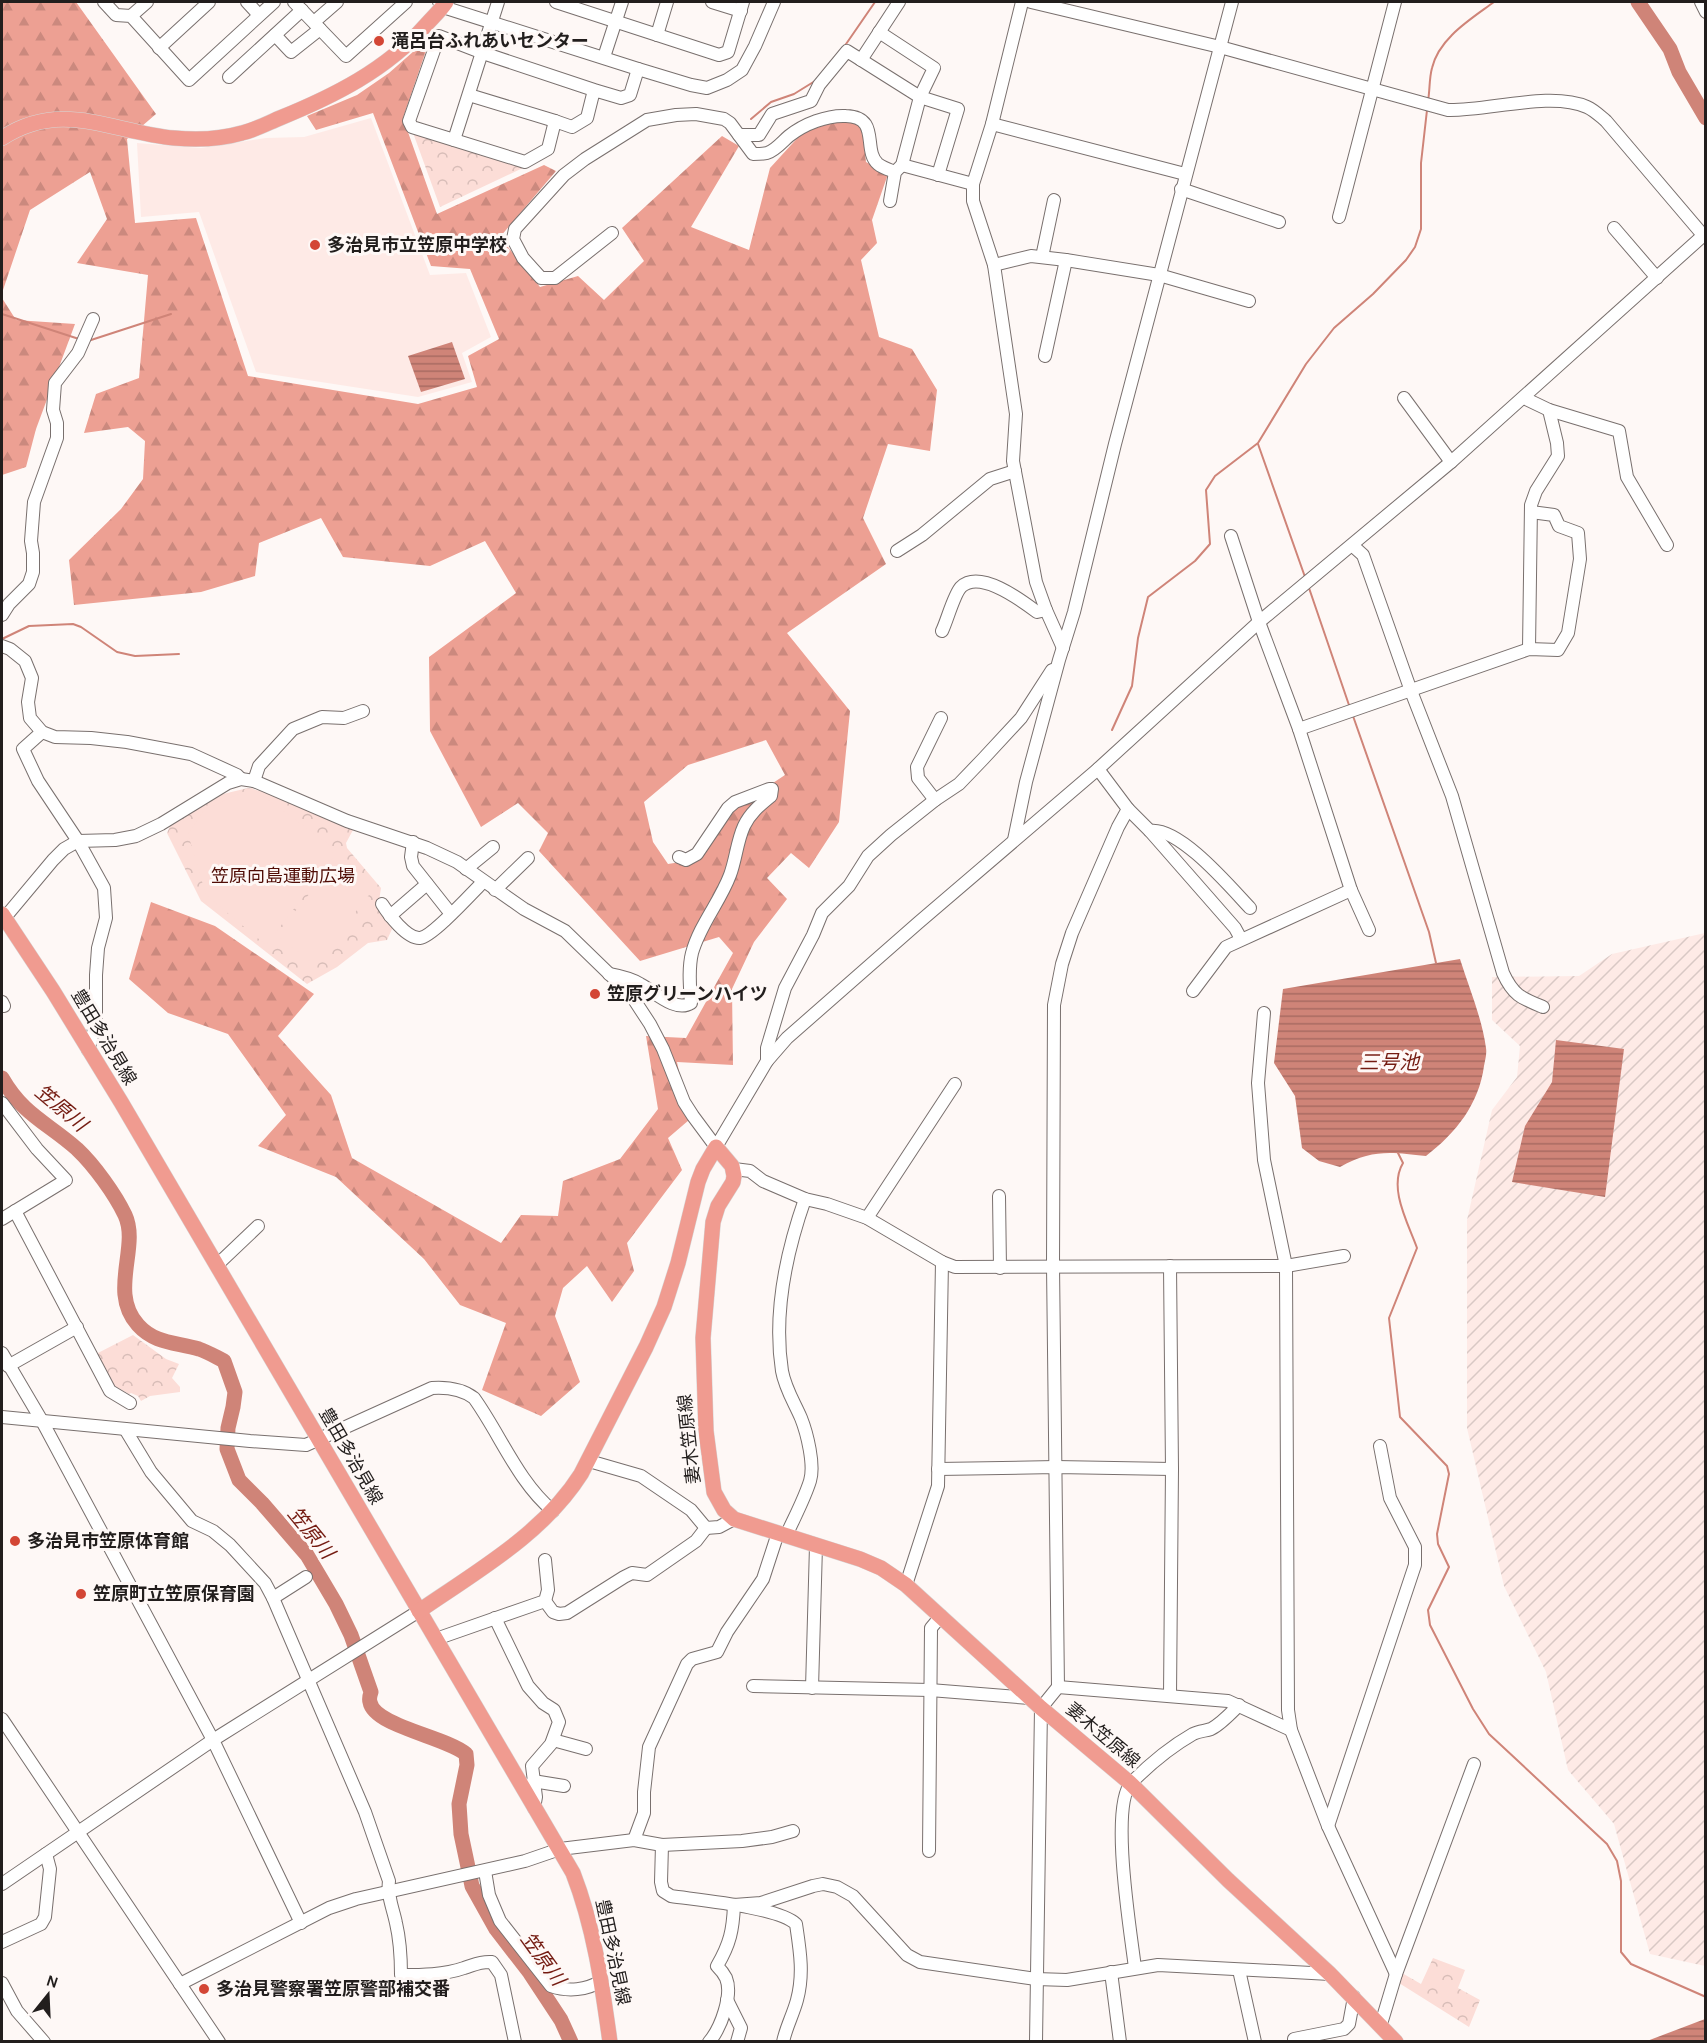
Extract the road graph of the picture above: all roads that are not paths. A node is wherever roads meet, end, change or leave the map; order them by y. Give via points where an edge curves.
1 (104, 2) edge
2 (147, 2) edge
3 (209, 2) edge
4 (247, 2) edge
5 (274, 2) edge
6 (337, 2) edge
7 (406, 2) edge
8 (498, 2) edge
9 (556, 2) edge
10 (622, 2) edge
11 (667, 2) edge
12 (712, 2) edge
13 (774, 2) edge
14 (899, 2) edge
15 (1022, 2) edge
16 (1031, 2) edge
17 (1232, 2) edge
18 (1395, 2) edge
19 (1701, 2) edge
20 (442, 3) edge
21 (298, 6) edge
22 (742, 6) edge
23 (1706, 12) edge
24 (259, 15) junction
25 (131, 16) junction
26 (492, 21) junction
27 (616, 21) junction
28 (317, 26) junction
29 (879, 32) junction
30 (275, 35) junction
31 (657, 35) junction
32 (1220, 47) junction
33 (159, 48) junction
34 (483, 53) junction
35 (604, 57) junction
36 (861, 60) junction
37 (638, 69) junction
38 (229, 77) dead end
39 (1372, 89) junction
40 (594, 90) junction
41 (469, 95) junction
42 (920, 97) junction
43 (555, 121) junction
44 (992, 124) junction
45 (739, 135) junction
46 (2, 138) edge
47 (454, 140) junction
48 (898, 169) junction
49 (1185, 174) junction
50 (938, 176) junction
51 (973, 184) junction
52 (1181, 189) junction
53 (1054, 200) dead end
54 (890, 201) dead end
55 (1339, 217) dead end
56 (1279, 222) dead end
57 (1614, 228) dead end
58 (612, 233) dead end
59 (1704, 234) edge
60 (1042, 257) junction
61 (1066, 260) junction
62 (994, 265) junction
63 (1159, 275) junction
64 (1657, 278) junction
65 (1249, 302) dead end
66 (93, 319) dead end
67 (1045, 356) dead end
68 (1404, 398) dead end
69 (1524, 398) junction
70 (1549, 410) junction
71 (1451, 462) junction
72 (1015, 471) junction
73 (1531, 512) junction
74 (1231, 536) dead end
75 (1667, 545) dead end
76 (1353, 546) junction
77 (897, 551) dead end
78 (1046, 610) junction
79 (2, 615) edge
80 (1259, 622) junction
81 (942, 631) dead end
82 (2, 646) edge
83 (1063, 648) junction
84 (1529, 649) junction
85 (1059, 660) junction
86 (1411, 691) junction
87 (363, 711) dead end
88 (940, 718) dead end
89 (1299, 729) junction
90 (42, 732) junction
91 (1098, 769) junction
92 (247, 780) junction
93 (934, 800) junction
94 (1128, 809) junction
95 (1150, 831) junction
96 (1014, 840) junction
97 (78, 841) junction
98 (413, 842) junction
99 (493, 847) dead end
100 (679, 857) dead end
101 (528, 858) dead end
102 (466, 869) junction
103 (483, 882) junction
104 (427, 884) junction
105 (495, 890) junction
106 (1351, 890) junction
107 (382, 904) dead end
108 (1250, 908) dead end
109 (451, 914) junction
110 (390, 916) junction
111 (2, 918) edge
112 (1369, 930) dead end
113 (1241, 939) junction
114 (608, 974) junction
115 (1193, 991) dead end
116 (1543, 1007) dead end
117 (1264, 1013) dead end
118 (88, 1050) junction
119 (767, 1061) junction
120 (955, 1084) dead end
121 (2, 1103) edge
122 (716, 1147) junction
123 (734, 1169) junction
124 (999, 1196) dead end
125 (805, 1199) junction
126 (15, 1211) junction
127 (867, 1218) junction
128 (2, 1219) edge
129 (258, 1226) dead end
130 (1344, 1256) dead end
131 (942, 1262) junction
132 (218, 1265) junction
133 (1053, 1266) junction
134 (1170, 1266) junction
135 (1286, 1266) junction
136 (1000, 1268) junction
137 (77, 1327) junction
138 (2, 1353) edge
139 (8, 1366) junction
140 (130, 1403) dead end
141 (2, 1417) edge
142 (42, 1421) junction
143 (125, 1429) junction
144 (318, 1440) junction
145 (1380, 1446) dead end
146 (589, 1461) junction
147 (1056, 1467) junction
148 (938, 1469) junction
149 (1172, 1469) junction
150 (553, 1511) junction
151 (734, 1519) junction
152 (706, 1528) junction
153 (782, 1534) junction
154 (816, 1546) junction
155 (545, 1560) dead end
156 (306, 1577) dead end
157 (906, 1585) junction
158 (273, 1598) junction
159 (545, 1601) junction
160 (419, 1611) junction
161 (941, 1616) junction
162 (495, 1618) junction
163 (436, 1639) junction
164 (310, 1679) junction
165 (753, 1686) dead end
166 (1058, 1687) junction
167 (812, 1688) junction
168 (930, 1690) junction
169 (1170, 1695) junction
170 (1036, 1703) junction
171 (1239, 1705) junction
172 (2, 1719) edge
173 (1291, 1730) junction
174 (213, 1740) junction
175 (553, 1740) junction
176 (586, 1749) dead end
177 (1474, 1764) dead end
178 (533, 1781) junction
179 (1130, 1783) junction
180 (564, 1786) dead end
181 (534, 1808) junction
182 (1328, 1826) junction
183 (793, 1832) dead end
184 (77, 1833) junction
185 (634, 1840) junction
186 (662, 1845) junction
187 (560, 1849) junction
188 (929, 1851) dead end
189 (46, 1854) junction
190 (485, 1871) junction
191 (2, 1884) edge
192 (388, 1892) junction
193 (734, 1905) junction
194 (301, 1923) junction
195 (2, 1942) edge
196 (1135, 1968) junction
197 (1239, 1970) junction
198 (1111, 1972) junction
199 (1330, 1974) junction
200 (1396, 1974) junction
201 (1036, 1979) junction
202 (601, 1981) junction
203 (2, 1983) edge
204 (180, 1984) junction
205 (1354, 1998) junction
206 (728, 2000) junction
207 (1381, 2024) junction
208 (1293, 2039) dead end
209 (44, 2042) edge
210 (219, 2042) edge
211 (515, 2042) edge
212 (610, 2042) edge
213 (709, 2042) edge
214 (737, 2042) edge
215 (783, 2042) edge
216 (1036, 2042) edge
217 (1120, 2042) edge
218 (1255, 2042) edge
219 (1396, 2042) edge

1 - 25 street via 116,15
2 - 25 street
3 - 33 street
4 - 24 street
5 - 24 street
6 - 28 street
7 - 28 street via 346,56
8 - 26 street
9 - 27 street
10 - 27 street
11 - 31 street
12 - 22 street
13 - 37 street via 742,70 728,80 707,88
14 - 29 street
15 - 44 street
16 - 32 street
17 - 32 street
18 - 39 street
19 - 23 street
20 - 26 street
20 - 46 main road via 413,39 367,76 322,100 243,133 174,138 70,118 42,121 13,130
21 - 28 street
21 - 30 street
22 - 31 street via 728,52 719,55
24 - 33 street via 189,80
25 - 33 street
26 - 34 street
26 - 35 street
27 - 31 street
27 - 35 street
28 - 30 street via 291,52
29 - 36 street
29 - 42 street via 934,68
30 - 38 street
32 - 39 street
32 - 49 street
34 - 40 street
34 - 41 street
34 - 47 street via 439,36 409,121 412,127
35 - 37 street
36 - 42 street
36 - 45 street via 847,51 811,101 772,114 759,135
37 - 40 street via 630,95 621,98
39 - 55 street
39 - 59 street via 1448,110 1551,100 1588,108 1606,121
40 - 43 street via 587,118 572,127
41 - 43 street
41 - 47 street
42 - 48 street
42 - 50 street via 958,109
43 - 47 street via 548,149 525,162
44 - 49 street
44 - 51 street
45 - 48 street via 753,154 769,153 808,124 852,116 865,123 872,156 879,165
45 - 58 street via 724,119 707,115 647,120 564,174 515,229 513,239 541,278 555,278
48 - 50 street
48 - 54 street
49 - 52 street
50 - 51 street
51 - 62 street via 973,201
52 - 56 street
52 - 63 street
53 - 60 street
57 - 64 street
59 - 64 street
60 - 61 street
60 - 62 street
61 - 63 street
61 - 67 street
62 - 72 street via 1016,414
63 - 65 street
63 - 83 street
64 - 69 street
66 - 79 street via 78,354 55,383 52,410 57,438 34,502 33,572 29,584
68 - 71 street
69 - 70 street
69 - 71 street
70 - 73 street via 1558,456 1536,492
70 - 75 street via 1619,431 1627,477
71 - 76 street
72 - 77 street via 990,479
72 - 78 street via 1036,582
73 - 84 street
73 - 84 street via 1554,515 1558,526 1578,534 1580,559 1569,633 1558,650
74 - 80 street
76 - 80 street
76 - 86 street via 1363,555
78 - 81 street via 1037,612 1018,597 984,582 970,582 959,588
78 - 83 street
80 - 89 street
80 - 91 street
82 - 90 street via 25,662 32,678 30,718
83 - 85 street
84 - 86 street
85 - 93 street via 1021,718 959,784
85 - 96 street
86 - 89 street
86 - 116 street via 1452,796 1503,973 1520,998
87 - 92 street via 344,717 321,717 293,729
88 - 93 street via 917,767 918,778
89 - 106 street
90 - 92 street via 55,737 127,742 190,754
90 - 97 street via 23,749 38,781
91 - 94 street
91 - 96 street
92 - 97 street via 228,783 136,836
92 - 98 street via 347,821
93 - 119 street via 868,856 849,886 822,913 785,988 767,1048
94 - 95 street
94 - 133 street via 1072,933 1058,984 1053,1027
95 - 108 street via 1158,829 1191,848
95 - 113 street
96 - 119 street via 846,985
97 - 111 street via 53,860
97 - 118 street via 104,888 106,904 98,948 96,1023
98 - 102 street
98 - 104 street via 411,862
99 - 102 street
100 - 114 street via 686,860 697,854 735,802 772,789 771,796 756,808 744,826 730,875 700,931 689,972 691,1003 678,1005 634,981
101 - 105 street
102 - 103 street
103 - 105 street
103 - 109 street
104 - 109 street
104 - 110 street
105 - 114 street via 565,931
106 - 112 street
106 - 113 street
107 - 110 street
109 - 110 street via 422,938 403,930
111 - 118 main road, 豊田多治見線
113 - 115 street via 1226,946
114 - 122 street via 639,1006 663,1049 684,1102
117 - 135 street via 1258,1094 1264,1160
118 - 132 main road, 豊田多治見線
119 - 122 street
120 - 127 street
121 - 126 street via 31,1143 66,1180
122 - 123 main road
122 - 146 main road via 698,1182 664,1306
123 - 125 street via 750,1172
123 - 151 main road, 妻木笠原線 via 733,1182 713,1222 703,1362 714,1491
124 - 136 street
125 - 127 street
125 - 153 street via 786,1260 780,1317 784,1383 801,1419 811,1456 811,1479
126 - 128 street
126 - 137 street
127 - 131 street
129 - 132 street
130 - 135 street
131 - 136 street via 955,1267
131 - 148 street
132 - 144 main road, 豊田多治見線
133 - 134 street
133 - 136 street
133 - 147 street
134 - 135 street
134 - 149 street
135 - 173 street
137 - 139 street
137 - 140 street via 110,1391
138 - 139 street
139 - 142 street
141 - 142 street
142 - 143 street
142 - 174 street
143 - 144 street via 298,1445
143 - 158 street via 151,1472 192,1521 230,1545 265,1583
144 - 150 street via 432,1388 468,1393 541,1501
144 - 160 main road, 豊田多治見線
145 - 182 street via 1390,1498 1415,1546 1415,1565
146 - 150 main road
146 - 152 street via 641,1476 691,1510
147 - 148 street
147 - 149 street
147 - 166 street
148 - 157 street via 938,1486
149 - 169 street
150 - 160 main road via 533,1530
151 - 152 street via 719,1527
151 - 153 main road, 妻木笠原線
152 - 159 street via 696,1541 647,1575 632,1573 567,1613 553,1612
153 - 154 main road, 妻木笠原線
153 - 185 street via 763,1579 717,1652 687,1664 669,1701 649,1747 644,1813
154 - 157 main road, 妻木笠原線 via 881,1568
154 - 167 street
155 - 159 street
156 - 158 street
157 - 161 main road, 妻木笠原線
158 - 164 street
159 - 162 street
160 - 163 main road, 豊田多治見線
160 - 164 street
161 - 168 street via 931,1628
161 - 170 main road, 妻木笠原線
162 - 163 street
162 - 175 street via 528,1686 558,1716
163 - 181 main road, 豊田多治見線
164 - 174 street
164 - 192 street via 365,1812 389,1881
165 - 167 street
166 - 169 street
166 - 170 street
167 - 168 street
168 - 170 street
168 - 188 street
169 - 171 street
170 - 179 main road, 妻木笠原線
170 - 201 street
171 - 173 street
171 - 179 street via 1212,1728 1195,1733 1165,1754
172 - 184 street
173 - 182 street
174 - 184 street
174 - 194 street
175 - 176 street
175 - 178 street via 532,1766
177 - 200 street
178 - 180 street
178 - 181 street
179 - 196 street via 1125,1791 1122,1858
179 - 199 main road, 妻木笠原線
181 - 187 main road, 豊田多治見線
182 - 200 street
183 - 186 street via 742,1841
184 - 189 street
184 - 204 street
185 - 186 street
185 - 187 street
186 - 193 street via 663,1891 671,1896
187 - 190 street
187 - 202 main road, 豊田多治見線 via 584,1900
189 - 191 street
189 - 195 street via 50,1869 45,1917 41,1924
190 - 192 street
190 - 202 street via 489,1895 500,1921 551,1986 590,1988
192 - 194 street via 329,1908
192 - 211 street via 401,1958 400,1975 420,1976 492,1962 501,1975
193 - 201 street via 761,1903 823,1884 837,1887 853,1896 907,1955 920,1962
193 - 206 street via 728,1947 717,1966 726,1978
193 - 215 street via 784,1916 796,1924 802,1969
194 - 204 street
196 - 197 street via 1158,1965
196 - 198 street
197 - 199 street
197 - 218 street
198 - 201 street via 1066,1980
198 - 217 street
199 - 205 main road, 妻木笠原線
200 - 207 street
201 - 216 street
202 - 212 main road, 豊田多治見線
203 - 209 street via 17,2011
204 - 210 street
205 - 207 main road, 妻木笠原線
205 - 208 street via 1349,2024 1344,2029
206 - 213 street via 723,2019
206 - 214 street via 741,2028
207 - 219 main road, 妻木笠原線

